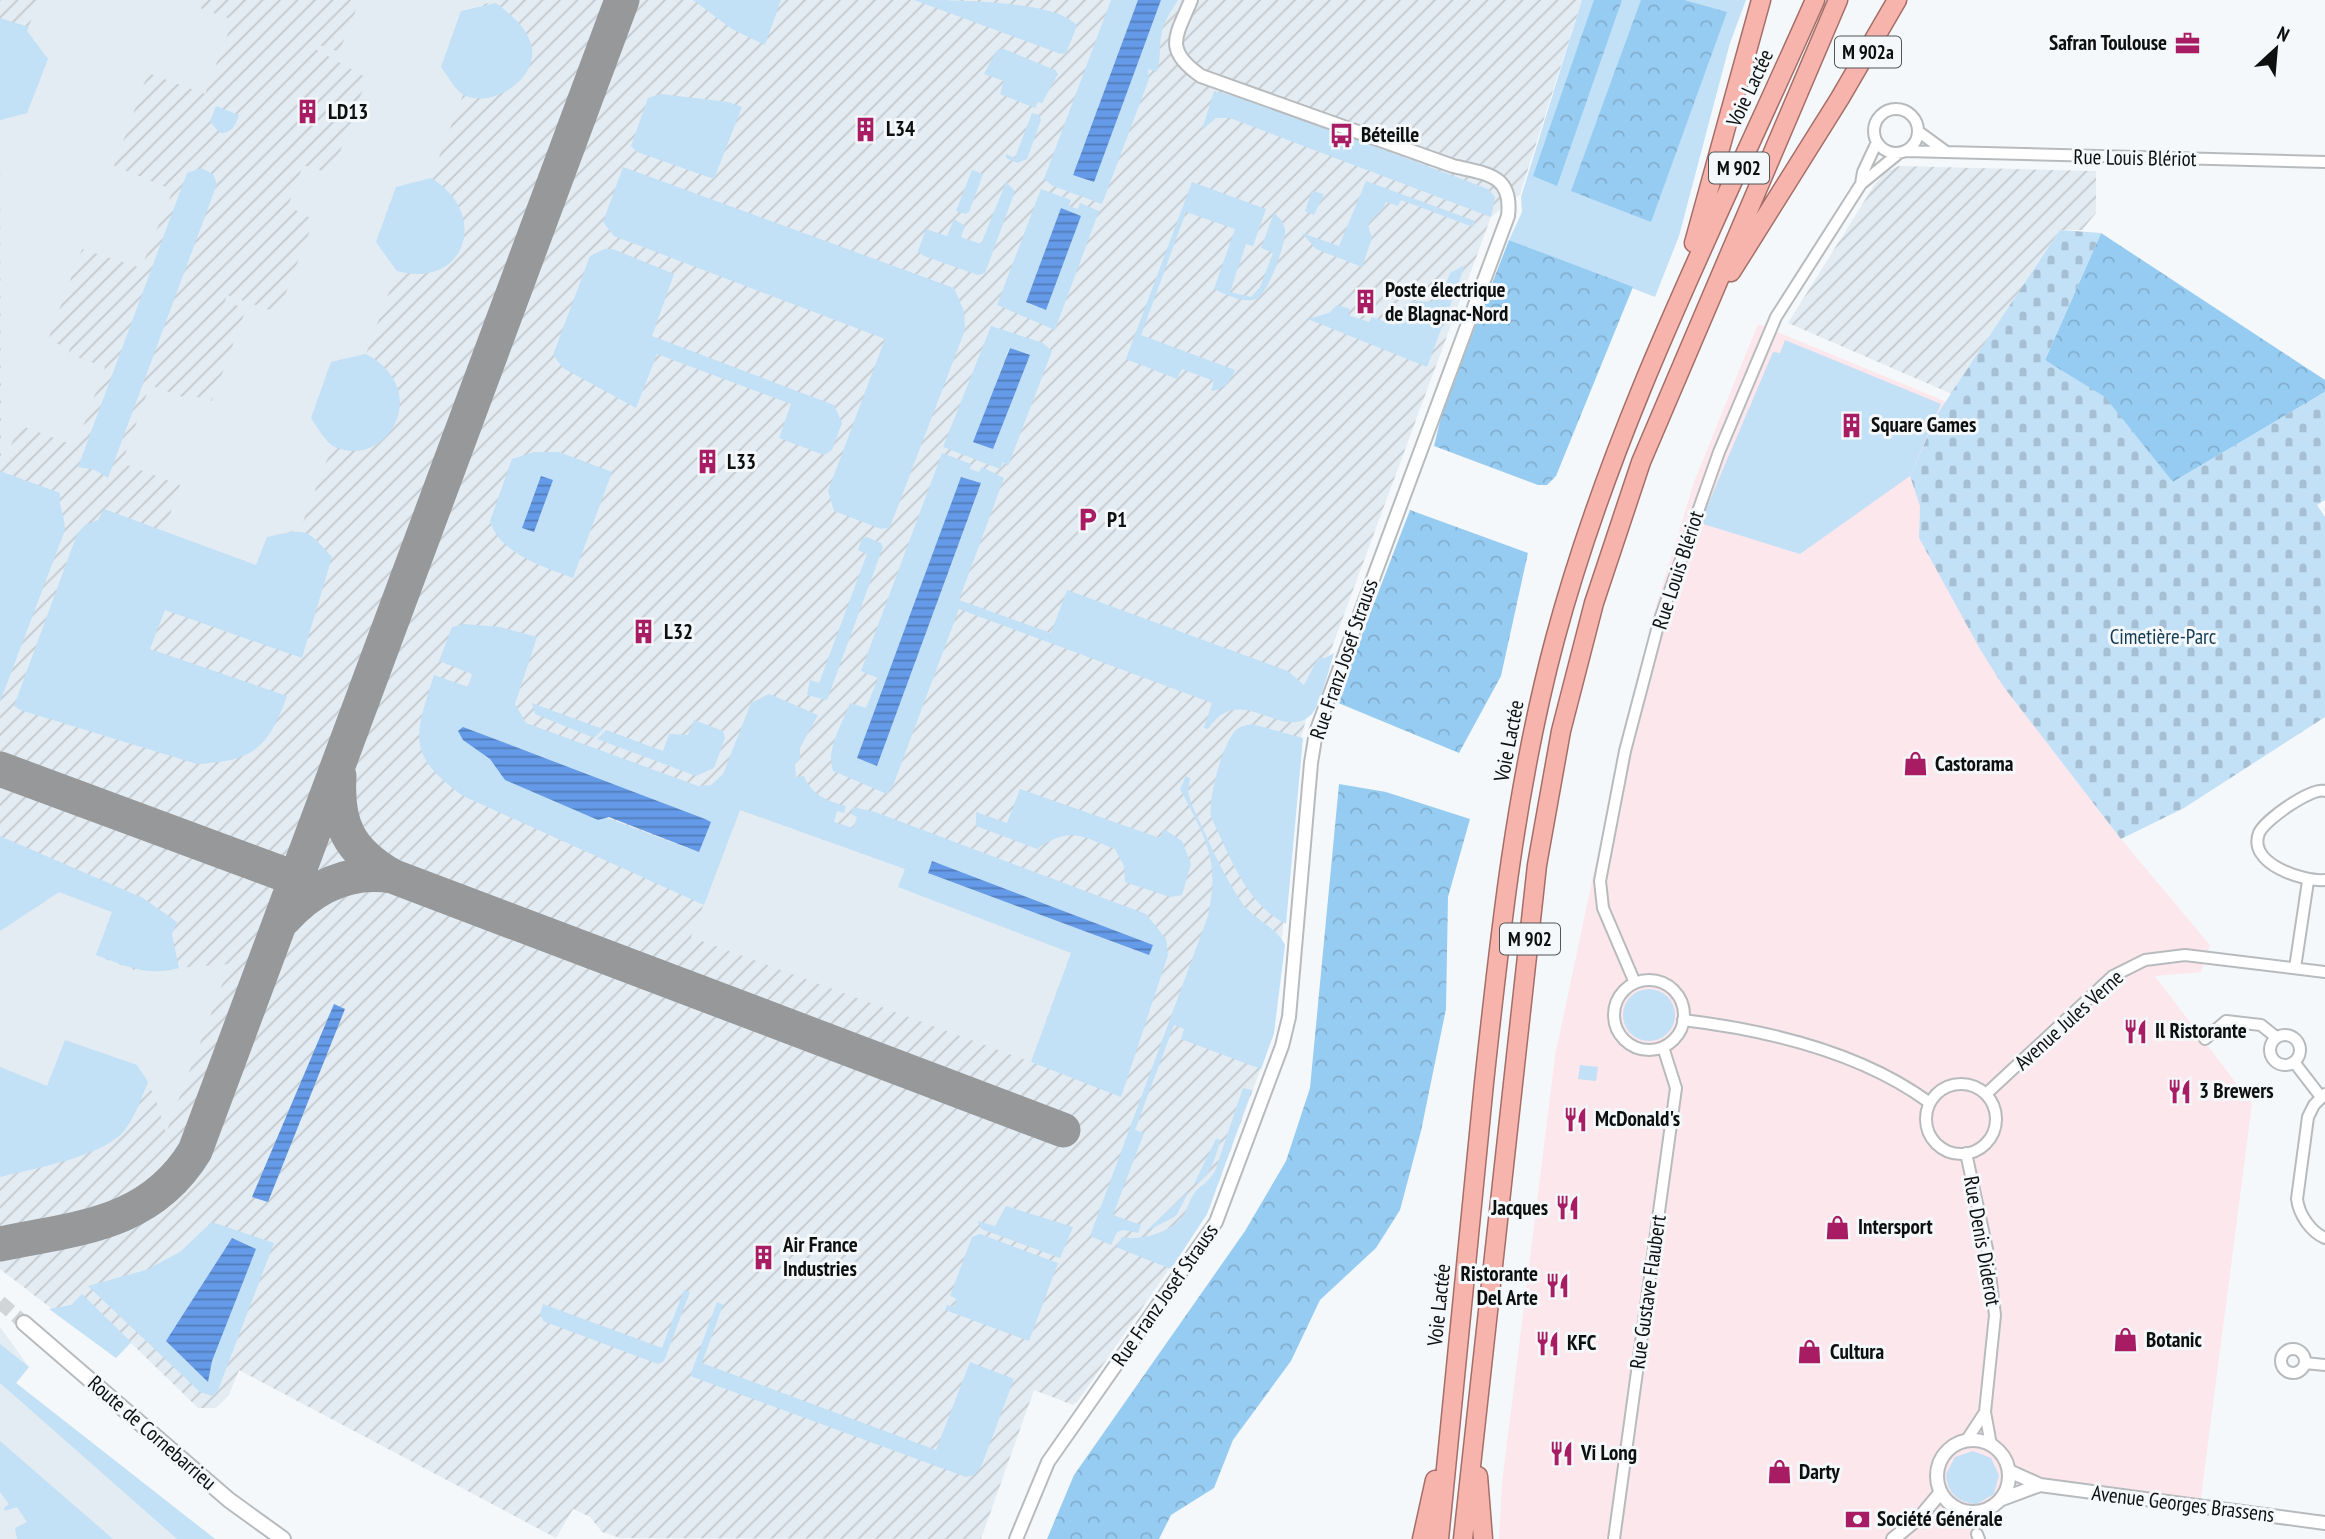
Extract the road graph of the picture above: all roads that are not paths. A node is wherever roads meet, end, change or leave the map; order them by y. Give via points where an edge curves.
1 (1191, 0) edge
2 (1761, 0) edge
3 (1815, 0) edge
4 (1838, 0) edge
5 (1897, 0) edge
6 (1919, 132) junction
7 (1877, 142) junction
8 (1945, 151) junction
9 (1903, 152) junction
10 (2325, 163) edge
11 (1861, 184) junction
12 (1706, 310) junction
13 (1662, 336) junction
14 (2325, 791) edge
15 (2325, 880) edge
16 (2308, 881) junction
17 (2295, 968) junction
18 (2325, 972) edge
19 (1635, 983) junction
20 (1683, 1020) junction
21 (2276, 1037) junction
22 (2205, 1039) dead end
23 (1663, 1047) junction
24 (2294, 1062) junction
25 (1986, 1094) junction
26 (2323, 1095) edge
27 (1930, 1103) junction
28 (1966, 1153) junction
29 (2325, 1238) edge
30 (24, 1323) tunnel mouth
31 (2305, 1363) dead end
32 (2325, 1366) edge
33 (1453, 1394) junction
34 (1985, 1412) junction
35 (1475, 1428) junction
36 (1966, 1441) junction
37 (1991, 1445) junction
38 (2009, 1471) junction
39 (2040, 1485) junction
40 (1941, 1492) junction
41 (2002, 1499) junction
42 (1953, 1506) junction
43 (1921, 1516) junction
44 (2325, 1523) edge
45 (283, 1539) edge
46 (1016, 1539) edge
47 (1422, 1539) edge
48 (1439, 1539) edge
49 (1463, 1539) edge
50 (1483, 1539) edge
51 (1614, 1539) edge
52 (1893, 1539) edge

1 - 46 street, Rue Franz Josef Strauss via 1177,29 1176,49 1201,76 1487,174 1500,181 1510,201 1317,732 1289,1017 1273,1072 1216,1222 1048,1461
2 - 13 highway via 1699,229
3 - 13 highway, Voie Lactée / M 902
4 - 12 highway, M 902
5 - 12 highway, M 902a via 1797,169
6 - 7 street via 1910,113 1890,109 1875,122
6 - 8 street, Rue Louis Blériot
6 - 9 street via 1913,146
7 - 9 street via 1884,149
7 - 11 street, Rue Louis Blériot
8 - 9 street, Rue Louis Blériot
8 - 10 street, Rue Louis Blériot
9 - 11 street, Rue Louis Blériot
11 - 19 street, Rue Louis Blériot via 1776,317 1718,452 1659,622 1625,751 1600,881 1603,908
12 - 35 highway, M 902 via 1622,517 1561,731 1537,865
13 - 33 highway, Voie Lactée / M 902 via 1622,431 1579,555 1527,767 1497,957
14 - 16 street via 2310,791 2259,834 2258,845 2268,860 2287,874
15 - 16 street
16 - 17 street
17 - 18 street, Avenue Jules Verne
17 - 25 street, Avenue Jules Verne via 2185,955 2138,963 2113,976
19 - 20 street via 1655,980 1673,990 1682,1004
19 - 23 street via 1615,1004 1615,1024 1633,1046
20 - 23 street via 1673,1040
20 - 27 street via 1805,1045 1900,1084
21 - 22 street via 2261,1025 2226,1021
21 - 24 street via 2286,1034 2298,1043
21 - 24 street via 2270,1045 2272,1059 2280,1064
23 - 51 street, Rue Gustave Flaubert via 1676,1088
24 - 26 street
25 - 27 street via 1956,1084 1942,1089
25 - 28 street via 1995,1111 1993,1132 1981,1147
26 - 29 street via 2308,1117 2297,1199 2298,1209 2313,1231
27 - 28 street via 1926,1124 1931,1136 1951,1152
28 - 34 street, Rue Denis Diderot via 1987,1250 1995,1315
30 - 45 main road, Route de Cornebarrieu via 229,1500
31 - 32 street
33 - 47 highway
33 - 48 highway, Voie Lactée / M 902
34 - 36 street, Rue Denis Diderot
34 - 37 street, Rue Denis Diderot
35 - 49 highway, M 902
35 - 50 highway
36 - 37 street
36 - 40 street via 1945,1453 1938,1470
37 - 38 street
38 - 39 street, Avenue Georges Brassens
38 - 41 street
39 - 41 street, Avenue Georges Brassens
39 - 44 street, Avenue Georges Brassens
40 - 42 street
40 - 43 street
41 - 42 street via 1982,1511 1967,1512
42 - 43 street
43 - 52 street

